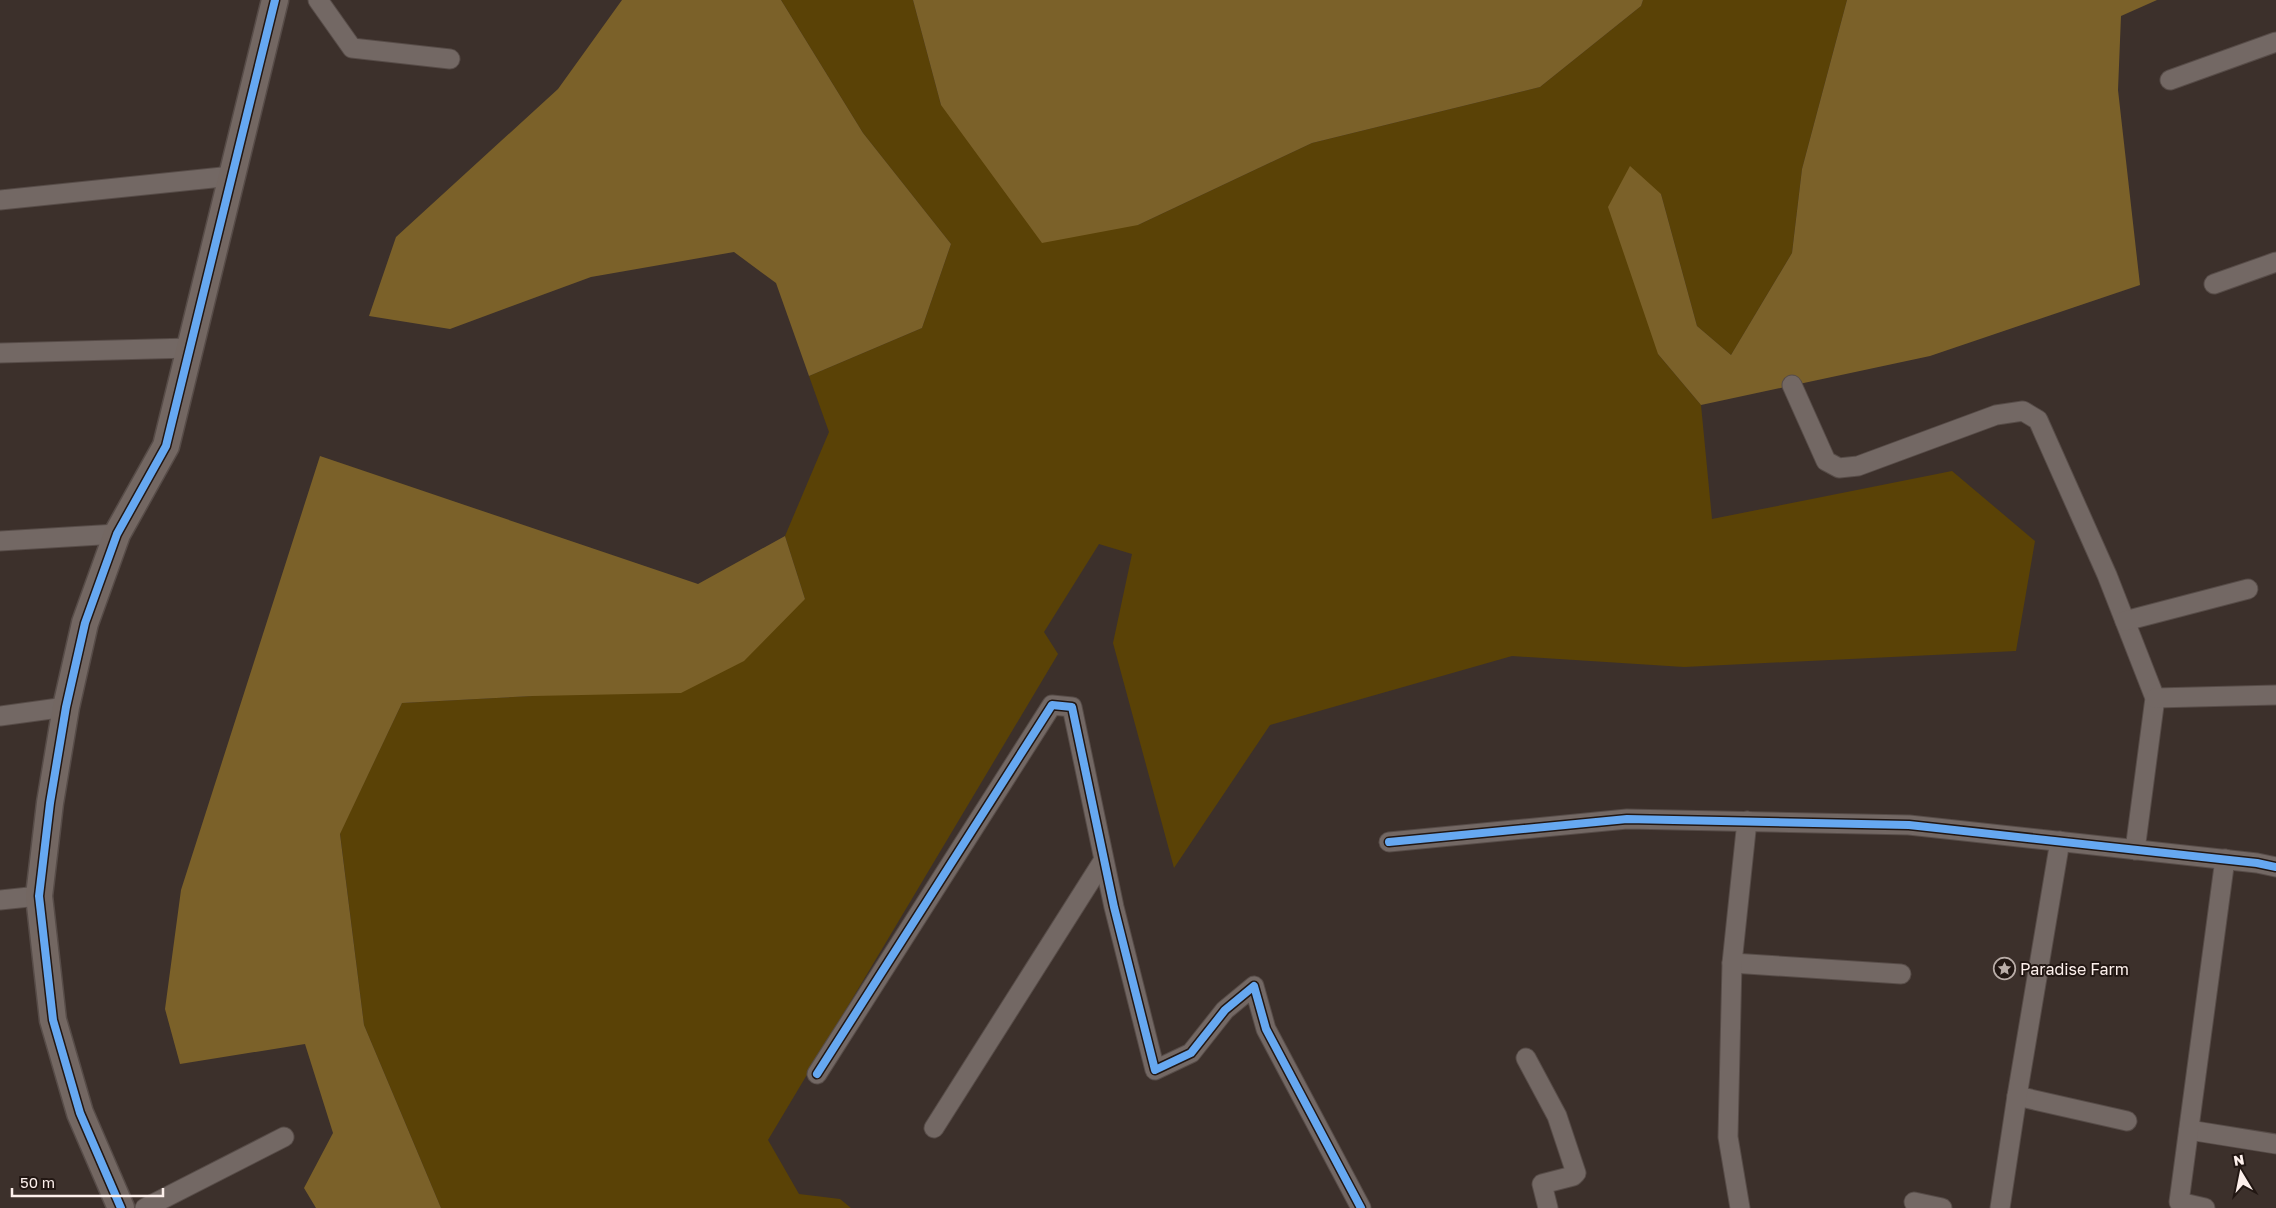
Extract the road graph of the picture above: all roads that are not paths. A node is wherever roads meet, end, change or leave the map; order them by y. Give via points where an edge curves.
1 (274, 0) edge
2 (318, 0) edge
3 (2276, 42) edge
4 (450, 59) dead end
5 (2170, 80) dead end
6 (232, 176) junction
7 (0, 200) edge
8 (2276, 262) edge
9 (2214, 284) dead end
10 (190, 348) junction
11 (0, 354) edge
12 (1792, 385) dead end
13 (117, 534) junction
14 (0, 541) edge
15 (2248, 588) dead end
16 (2125, 621) junction
17 (2276, 695) edge
18 (2155, 698) junction
19 (66, 707) junction
20 (0, 716) edge
21 (1748, 821) junction
22 (1389, 842) dead end
23 (2060, 842) junction
24 (2135, 850) junction
25 (2225, 859) junction
26 (1103, 861) junction
27 (2276, 867) edge
28 (39, 896) junction
29 (0, 900) edge
30 (1732, 964) junction
31 (1901, 974) dead end
32 (1526, 1058) dead end
33 (817, 1074) dead end
34 (2017, 1096) junction
35 (2127, 1122) dead end
36 (934, 1128) dead end
37 (2189, 1130) junction
38 (284, 1137) dead end
39 (2276, 1144) edge
40 (1914, 1202) dead end
41 (121, 1208) edge
42 (145, 1208) edge
43 (1361, 1208) edge
44 (1548, 1208) edge
45 (1740, 1208) edge
46 (1942, 1208) edge
47 (2000, 1208) edge
48 (2206, 1208) edge

1 - 6 street
2 - 4 street via 352,48
3 - 5 street
6 - 7 street
6 - 10 street
8 - 9 street
10 - 11 street
10 - 13 street via 166,446
12 - 16 street via 1826,461 1839,468 1858,466 1996,415 2023,411 2038,420
13 - 14 street
13 - 19 street via 85,623
15 - 16 street
16 - 18 street
17 - 18 street
18 - 24 street
19 - 20 street
19 - 28 street
21 - 22 street via 1627,819
21 - 23 street via 1909,825
21 - 30 street
23 - 24 street
23 - 34 street
24 - 25 street
25 - 27 street
25 - 37 street
26 - 33 street via 1072,707 1052,705
26 - 36 street
26 - 43 street via 1155,1070 1191,1054 1225,1010 1254,986 1266,1029
28 - 29 street
28 - 41 street via 53,1020 80,1113
30 - 31 street
30 - 45 street via 1728,1137
32 - 44 street via 1557,1116 1576,1173 1542,1184
34 - 35 street
34 - 47 street
37 - 39 street
37 - 48 street via 2179,1202
38 - 42 street
40 - 46 street

